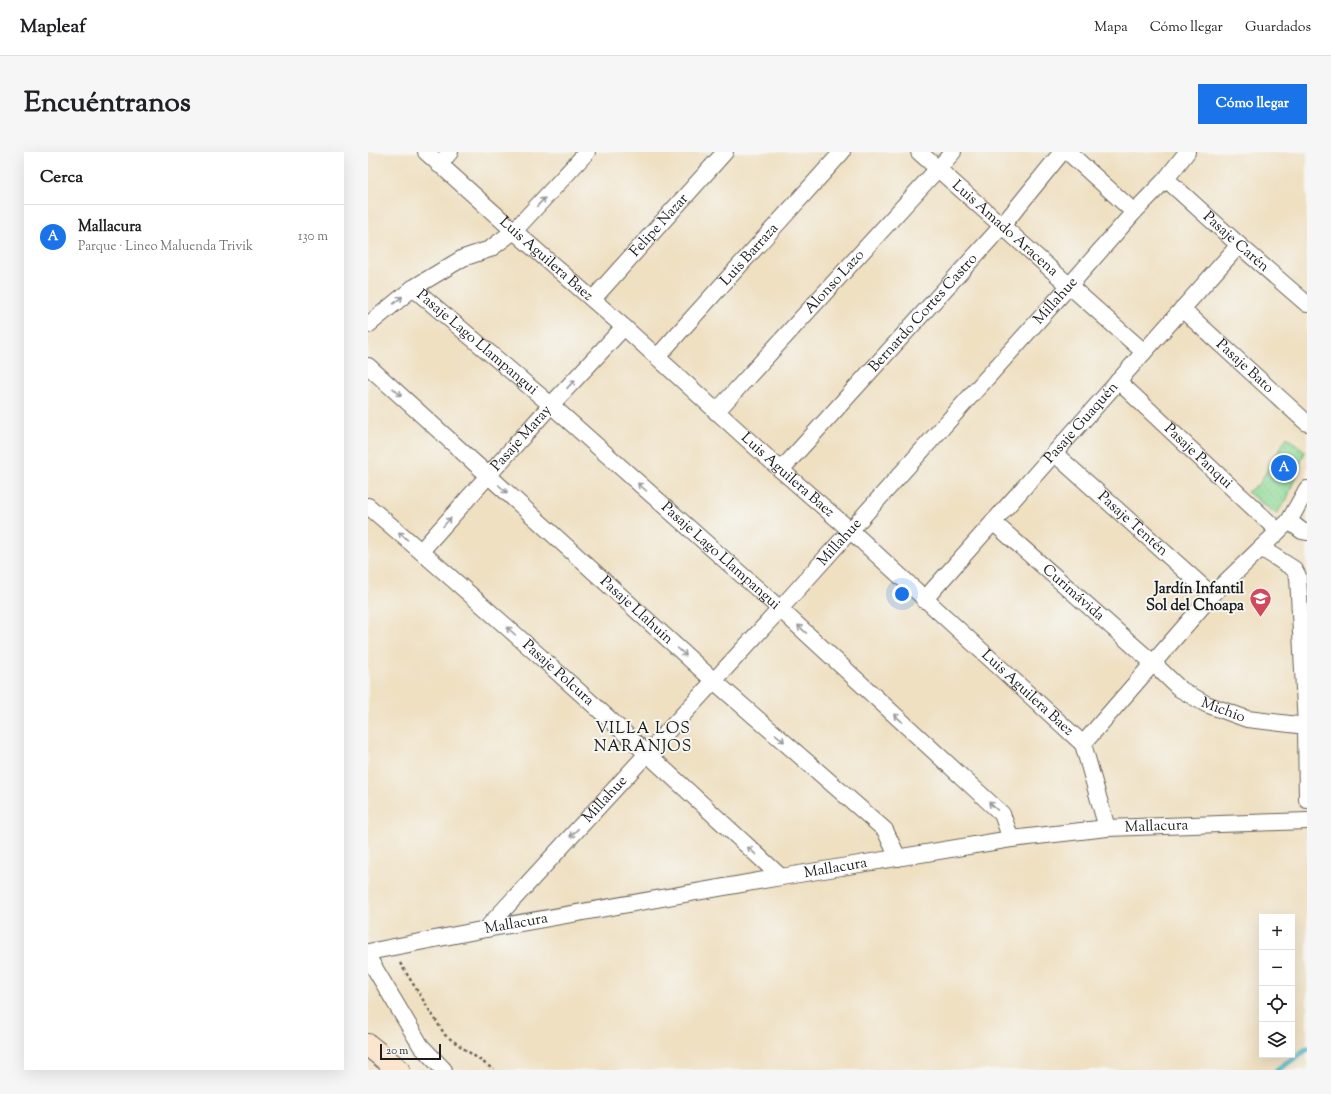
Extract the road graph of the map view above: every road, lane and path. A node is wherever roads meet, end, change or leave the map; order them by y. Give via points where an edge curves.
1 (426, 152) edge
2 (450, 152) edge
3 (587, 152) edge
4 (725, 152) edge
5 (842, 152) edge
6 (919, 152) edge
7 (953, 152) edge
8 (1062, 152) edge
9 (1068, 152) edge
10 (1187, 152) edge
11 (439, 164) junction
12 (938, 170) junction
13 (1166, 179) junction
14 (1134, 212) junction
15 (1002, 226) junction
16 (514, 231) junction
17 (1239, 245) junction
18 (1070, 286) junction
19 (413, 288) junction
20 (592, 299) junction
21 (1307, 304) edge
22 (1182, 309) junction
23 (368, 325) edge
24 (624, 327) junction
25 (1144, 352) junction
26 (657, 357) junction
27 (368, 366) edge
28 (1118, 381) junction
29 (551, 405) junction
30 (716, 412) junction
31 (1307, 423) edge
32 (1054, 453) junction
33 (781, 470) junction
34 (488, 475) junction
35 (1307, 489) edge
36 (368, 506) edge
37 (993, 522) junction
38 (1283, 526) junction
39 (850, 530) junction
40 (1307, 532) edge
41 (1261, 548) junction
42 (421, 551) junction
43 (1212, 595) junction
44 (924, 600) junction
45 (780, 609) junction
46 (1304, 628) edge
47 (1153, 662) junction
48 (713, 680) junction
49 (1306, 726) edge
50 (1083, 744) junction
51 (647, 753) junction
52 (1307, 800) edge
53 (1307, 821) edge
54 (1107, 828) junction
55 (1011, 839) junction
56 (898, 858) junction
57 (781, 877) junction
58 (486, 928) junction
59 (368, 952) edge
60 (368, 957) edge
61 (401, 958) dead end
62 (368, 1045) edge
63 (399, 1070) edge
64 (444, 1070) edge
65 (494, 1070) edge

1 - 11 street, Luis Aguilera Baez
2 - 11 street
16 -> 3 street
4 - 20 street, Felipe Nazar
5 - 26 street, Luis Barraza
6 - 12 street, Luis Amado Aracena
7 - 12 street, Alonso Lazo
8 - 15 street, Bernardo Cortes Castro
9 - 14 street
10 - 13 street, Millahue
11 - 16 street, Luis Aguilera Baez
12 - 15 street, Luis Amado Aracena
12 - 30 street, Alonso Lazo
13 - 14 street, Millahue
13 - 17 street, Pasaje Carén
14 - 18 street, Millahue
15 - 18 street, Luis Amado Aracena
15 - 33 street, Bernardo Cortes Castro
16 - 19 street via 490,249 463,258
16 - 20 street, Luis Aguilera Baez
17 - 21 street, Pasaje Carén
17 - 22 street, Pasaje Guaquén
18 - 25 street, Luis Amado Aracena
18 - 39 street, Millahue
23 -> 19 street
19 - 29 street, Pasaje Lago Llampangui
20 - 24 street, Luis Aguilera Baez
22 - 25 street, Pasaje Guaquén
22 - 31 street, Pasaje Bato
24 - 26 street, Luis Aguilera Baez
29 -> 24 street, Pasaje Maray
25 - 28 street, Pasaje Guaquén
26 - 30 street, Luis Aguilera Baez
27 -> 34 street, Pasaje Llahuin
28 - 32 street, Pasaje Guaquén
28 - 38 street, Pasaje Panqui
29 - 34 street, Pasaje Maray
45 -> 29 street, Pasaje Lago Llampangui
30 - 33 street, Luis Aguilera Baez
32 - 37 street, Pasaje Guaquén
32 - 43 street, Pasaje Tentén
33 - 39 street, Luis Aguilera Baez
42 -> 34 street, Pasaje Maray
34 -> 48 street, Pasaje Llahuin
35 - 38 street
42 -> 36 street, Pasaje Polcura
37 - 44 street, Pasaje Guaquén
37 - 47 street, Curimávida
38 - 40 street, Pasaje Panqui
38 - 41 street
39 - 44 street, Luis Aguilera Baez
39 - 45 street, Millahue
41 - 43 street
41 - 46 street via 1296,572
51 -> 42 street, Pasaje Polcura
43 - 47 street
44 - 50 street, Luis Aguilera Baez
45 - 48 street, Millahue
55 -> 45 street, Pasaje Lago Llampangui via 1002,814
46 - 49 street
47 - 49 street, Michio via 1180,689 1206,704 1247,719
47 - 50 street
48 - 51 street, Millahue
48 -> 56 street, Pasaje Llahuin via 885,830
49 - 52 street
50 - 54 street, Luis Aguilera Baez
57 -> 51 street, Pasaje Polcura
51 -> 58 street, Millahue
53 - 54 street, Mallacura
54 - 55 street, Mallacura
55 - 56 street, Mallacura
56 - 57 street, Mallacura
57 - 58 street, Mallacura
58 - 59 street, Mallacura
60 - 64 street via 421,1046
61 - 65 path via 398,961 445,1035
62 - 63 main road

